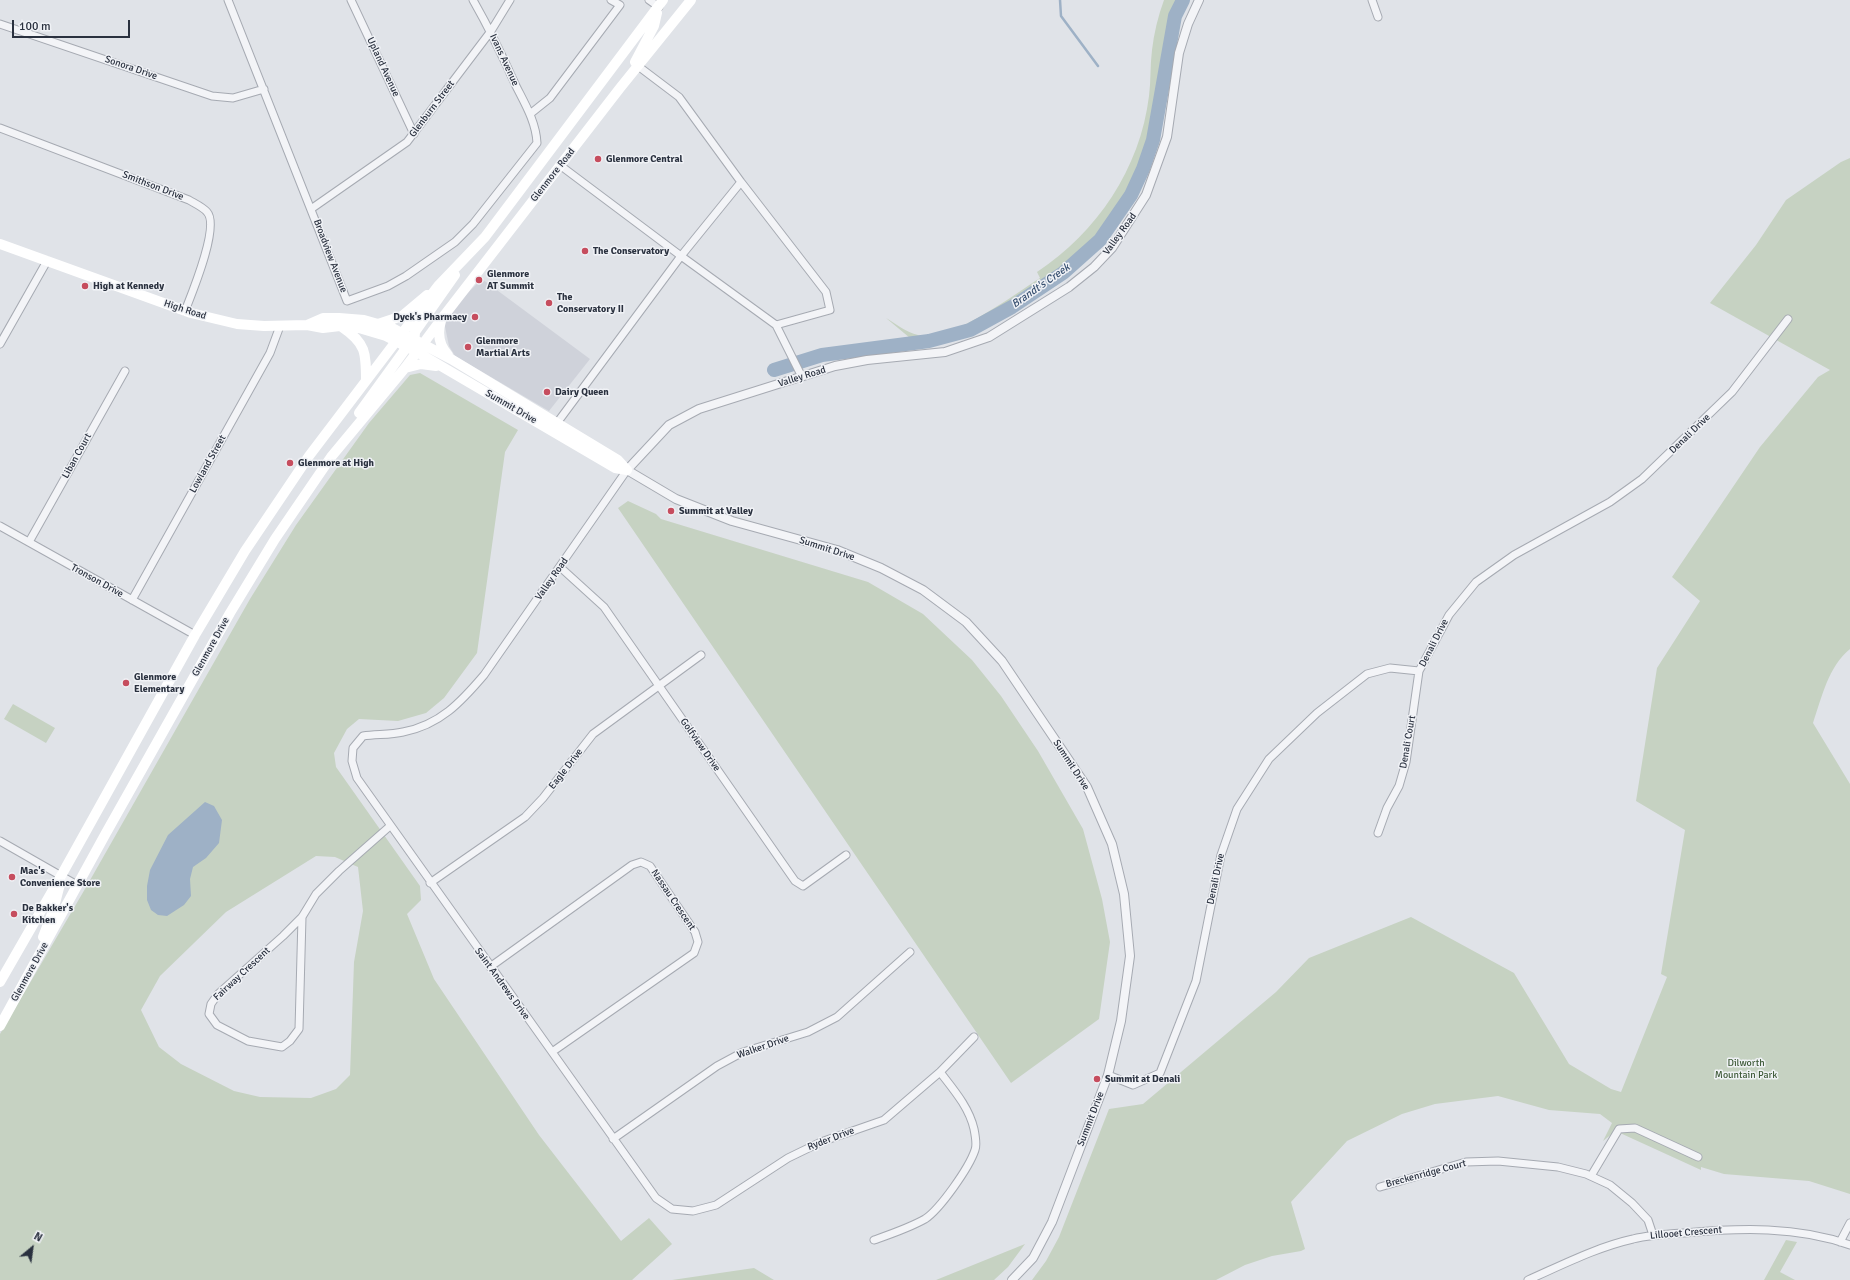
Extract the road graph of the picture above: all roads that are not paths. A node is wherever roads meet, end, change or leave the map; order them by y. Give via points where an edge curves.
1 (228, 0) edge
2 (351, 0) edge
3 (473, 0) edge
4 (510, 0) edge
5 (611, 0) edge
6 (649, 0) edge
7 (691, 0) edge
8 (1199, 0) edge
9 (1372, 0) edge
10 (661, 4) edge
11 (1378, 17) dead end
12 (0, 24) edge
13 (490, 31) junction
14 (638, 66) junction
15 (620, 88) junction
16 (264, 89) junction
17 (531, 117) junction
18 (0, 128) edge
19 (414, 134) junction
20 (561, 166) junction
21 (741, 182) junction
22 (311, 209) junction
23 (484, 237) junction
24 (0, 244) edge
25 (681, 256) junction
26 (47, 261) junction
27 (438, 286) junction
28 (185, 311) junction
29 (443, 317) junction
30 (1788, 319) dead end
31 (378, 324) junction
32 (307, 325) junction
33 (776, 325) junction
34 (280, 326) junction
35 (340, 326) junction
36 (402, 340) junction
37 (0, 344) edge
38 (418, 345) junction
39 (451, 359) junction
40 (405, 368) junction
41 (445, 368) junction
42 (125, 371) dead end
43 (802, 377) junction
44 (366, 380) junction
45 (557, 423) junction
46 (331, 457) junction
47 (627, 470) junction
48 (0, 526) edge
49 (29, 542) junction
50 (560, 566) junction
51 (132, 600) junction
52 (195, 635) junction
53 (701, 655) dead end
54 (1419, 671) junction
55 (660, 686) junction
56 (353, 748) joint
57 (390, 826) junction
58 (1378, 833) dead end
59 (0, 841) edge
60 (846, 855) dead end
61 (61, 876) junction
62 (430, 883) junction
63 (77, 885) junction
64 (302, 917) junction
65 (910, 952) dead end
66 (490, 967) junction
67 (26, 980) junction
68 (0, 982) edge
69 (0, 1026) edge
70 (974, 1037) dead end
71 (552, 1052) junction
72 (940, 1072) junction
73 (1108, 1076) junction
74 (613, 1139) junction
75 (1698, 1157) dead end
76 (1591, 1176) junction
77 (1380, 1187) dead end
78 (672, 1209) joint
79 (1850, 1223) edge
80 (1653, 1235) junction
81 (874, 1240) dead end
82 (1840, 1242) junction
83 (1850, 1245) edge
84 (1012, 1280) edge
85 (1528, 1280) edge

1 - 16 street, Broadview Avenue
2 - 19 street, Upland Avenue
3 - 13 street, Ivans Avenue
4 - 13 street, Glenburn Street
5 - 17 street via 620,5 550,98
6 - 10 street
7 - 14 main road, Glenmore Road
8 - 43 street, Valley Road via 1188,24 1180,53 1167,136 1146,196 1112,248 1094,266 1069,287 988,337 945,352 867,360 835,366
9 - 11 street
10 - 15 main road via 654,26
10 - 23 main road, Glenmore Road
12 - 16 street, Sonora Drive via 212,96 233,98
13 - 17 street, Ivans Avenue
13 - 19 street, Glenburn Street
14 - 15 main road, Glenmore Road
14 - 21 street via 679,97
15 - 20 main road, Glenmore Road
16 - 22 street, Broadview Avenue
17 - 22 street, Broadview Avenue via 537,143 473,224 455,242 388,286 347,301
18 - 28 street, Smithson Drive via 189,200 208,212 212,225 203,262
19 - 22 street, Glenburn Street via 407,142
20 - 25 street
20 - 29 main road, Glenmore Road
21 - 25 street
21 - 33 street via 826,292 830,310
23 - 27 main road, Glenmore Road
23 - 38 main road via 415,332
24 - 26 main road, High Road
25 - 33 street
25 - 45 street
26 - 28 main road, High Road
26 - 37 street
27 - 31 main road via 402,316
27 - 36 main road, Glenmore Road
28 - 34 main road, High Road via 237,324
29 - 38 main road, Glenmore Road
29 - 39 main road via 439,333 440,343
30 - 54 street, Denali Drive via 1732,392 1642,479 1610,502 1514,555 1476,582 1449,615
31 - 32 main road, High Road via 345,318 324,318
31 - 36 main road, High Road
32 - 34 main road, High Road
32 - 35 main road, High Road via 323,328
33 - 43 street
34 - 51 street, Lowland Street via 270,353
35 - 36 main road, High Road
35 - 44 main road via 352,334 364,348
36 - 38 main road, Summit Drive
36 - 44 main road, Glenmore Drive
36 - 46 main road via 404,351 354,420
38 - 39 main road, Summit Drive
38 - 40 main road, Glenmore Drive
38 - 41 main road, Summit Drive
39 - 45 main road, Summit Drive
40 - 41 main road via 421,364
40 - 46 main road, Glenmore Drive
41 - 47 main road, Summit Drive via 615,468
42 - 49 street, Liban Court
43 - 47 street, Valley Road via 693,413 669,425
44 - 52 main road, Glenmore Drive via 309,456 245,551
45 - 47 main road, Summit Drive via 618,460
46 - 63 main road, Glenmore Drive via 275,539 230,614
47 - 50 street, Valley Road
47 - 73 street, Summit Drive via 676,499 732,521 837,550 881,568 923,590 966,622 1002,661 1087,787 1112,844 1124,894 1130,956 1121,1021
48 - 49 street, Tronson Drive
49 - 51 street, Tronson Drive
50 - 55 street, Golfview Drive via 604,607
50 - 56 street, Valley Road via 484,675 460,703 437,721 403,732 363,736
51 - 52 street, Tronson Drive
52 - 61 main road, Glenmore Drive
53 - 55 street, Eagle Drive
54 - 58 street, Denali Court via 1406,762 1399,786
54 - 73 street, Denali Drive via 1390,668 1367,674 1318,713 1269,759 1237,810 1221,855 1196,981 1160,1073 1133,1085
55 - 60 street, Golfview Drive via 795,881 803,886
55 - 62 street, Eagle Drive via 593,734 525,817
56 - 57 street, Saint Andrews Drive via 352,761 357,778
57 - 62 street, Saint Andrews Drive
57 - 64 street, Fairway Crescent via 339,870 316,894
59 - 61 street
61 - 63 street
61 - 67 main road via 60,891
61 - 68 main road, Glenmore Drive
62 - 66 street, Saint Andrews Drive
63 - 67 main road, Glenmore Drive
64 - 64 street, Fairway Crescent via 218,994 211,1004 209,1014 217,1025 248,1041 282,1047 290,1041 299,1029
65 - 74 street, Walker Drive via 837,1017 808,1032 743,1052 717,1066
66 - 71 street, Saint Andrews Drive
66 - 71 street, Nassau Crescent via 632,865 641,862 650,866 695,932 698,942 694,953
67 - 69 main road, Glenmore Drive
70 - 72 street, Ryder Drive
71 - 74 street, Saint Andrews Drive
72 - 78 street, Ryder Drive via 884,1120 821,1142 788,1158 716,1205 693,1211
72 - 81 street via 963,1102 970,1117 974,1130 975,1150 958,1180 936,1210 917,1222
73 - 84 street, Summit Drive via 1052,1222 1033,1258
74 - 78 street, Saint Andrews Drive via 656,1198
75 - 76 street via 1635,1128 1619,1128
76 - 77 street, Breckenridge Court via 1558,1167 1498,1161 1466,1162
76 - 80 street, Breckenridge Court via 1610,1185 1632,1203 1648,1220
79 - 82 street
80 - 82 street, Lillooet Crescent via 1720,1230 1792,1231
80 - 85 street, Lillooet Crescent via 1598,1250
82 - 83 street, Lillooet Crescent

